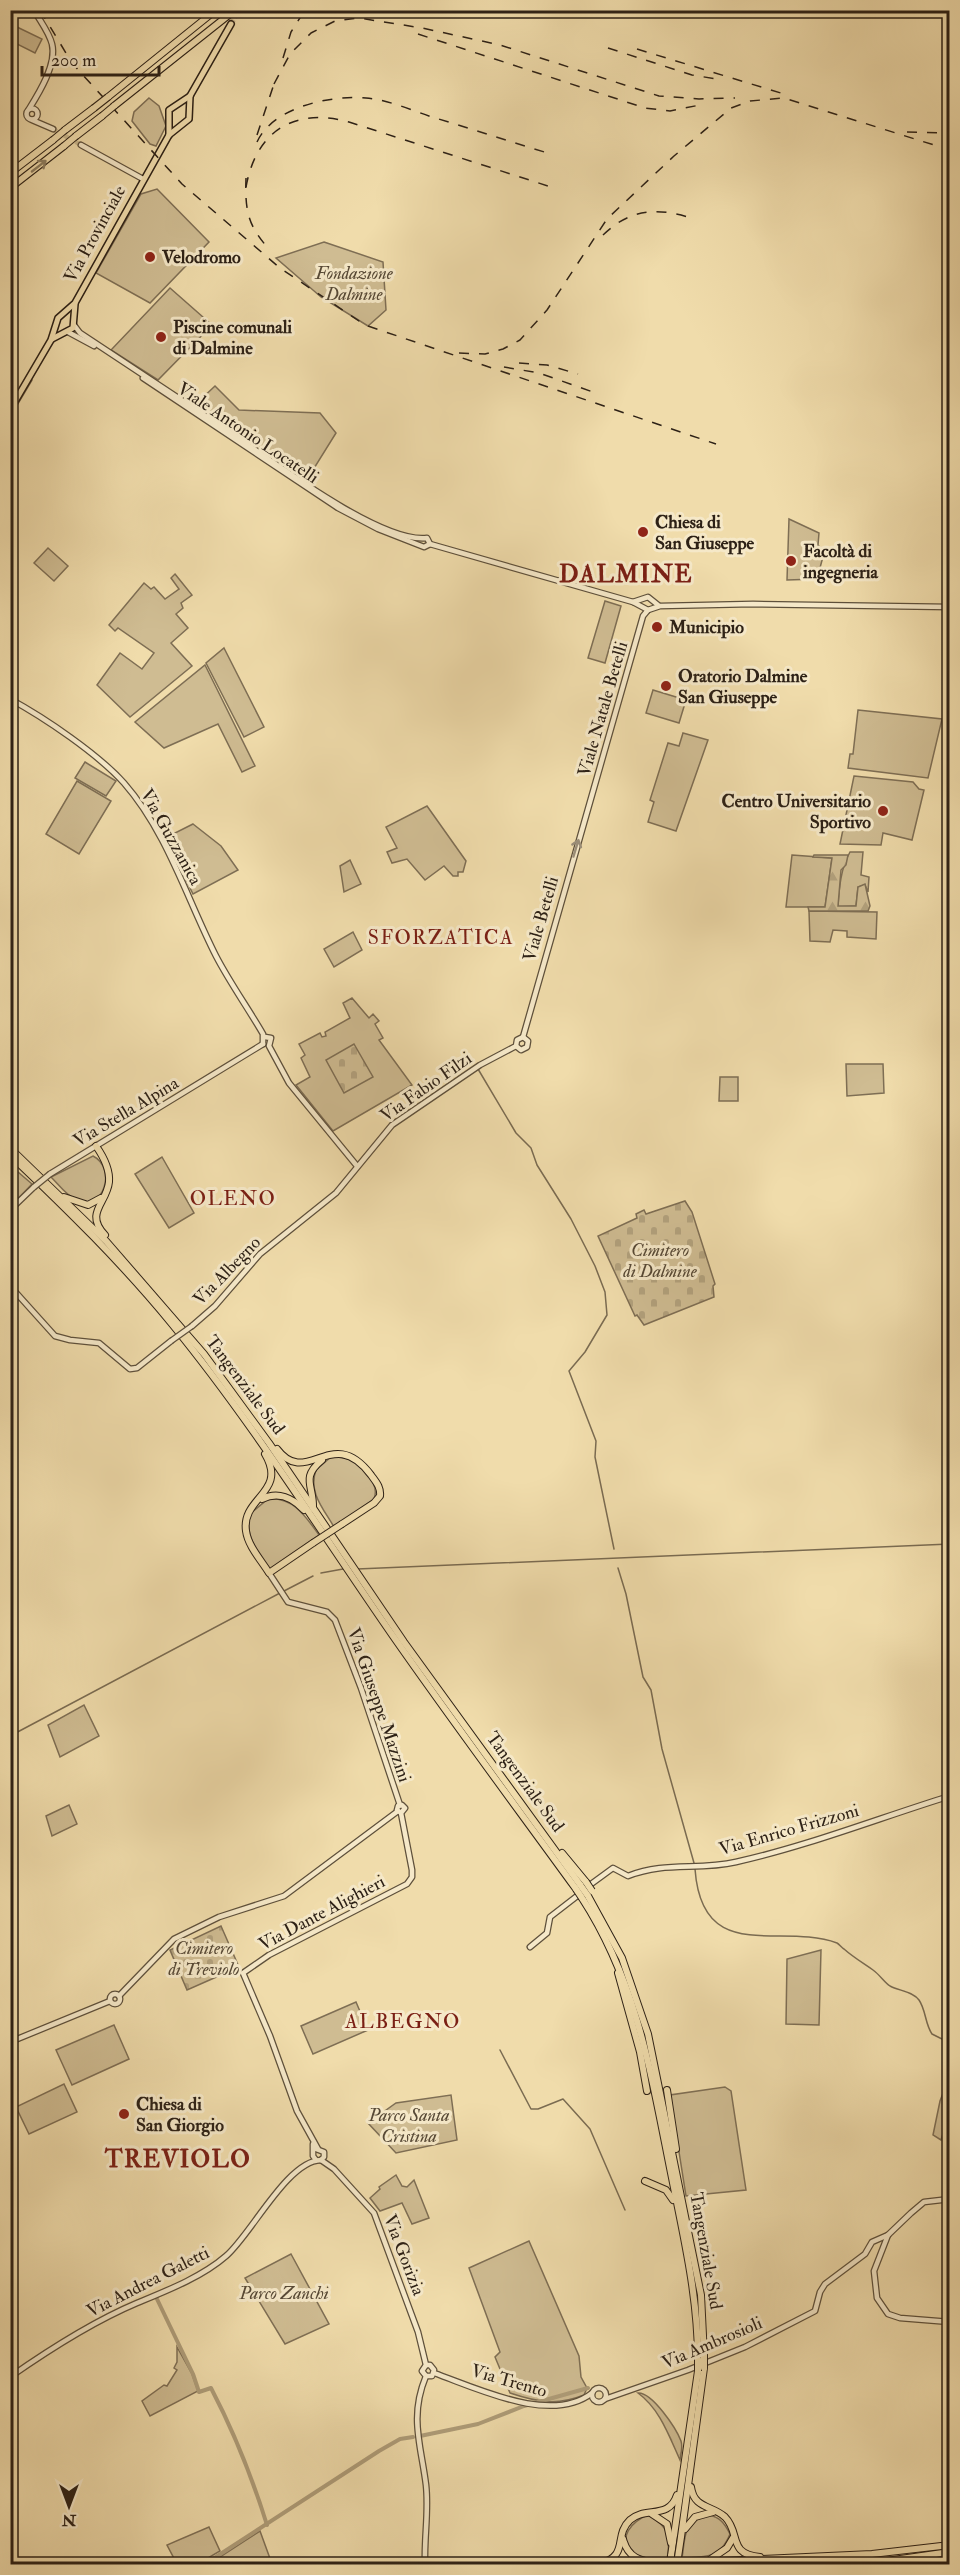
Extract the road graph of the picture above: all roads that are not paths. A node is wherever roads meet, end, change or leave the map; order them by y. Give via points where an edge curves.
1 (34, 10) edge
2 (216, 10) edge
3 (235, 10) edge
4 (231, 24) tunnel mouth
5 (37, 96) junction
6 (190, 96) junction
7 (178, 104) junction
8 (29, 110) junction
9 (189, 112) junction
10 (38, 113) junction
11 (32, 120) junction
12 (170, 120) junction
13 (178, 126) junction
14 (169, 135) junction
15 (81, 145) tunnel mouth
16 (10, 173) edge
17 (143, 179) junction
18 (11, 188) edge
19 (75, 303) junction
20 (63, 315) junction
21 (73, 322) junction
22 (57, 326) junction
23 (65, 332) junction
24 (51, 339) junction
25 (10, 410) edge
26 (421, 541) junction
27 (646, 606) junction
28 (950, 607) edge
29 (10, 699) edge
30 (588, 809) joint
31 (264, 1037) junction
32 (523, 1037) junction
33 (262, 1044) junction
34 (269, 1046) junction
35 (516, 1046) junction
36 (96, 1146) junction
37 (10, 1148) edge
38 (10, 1155) edge
39 (10, 1163) edge
40 (357, 1166) junction
41 (339, 1189) joint
42 (104, 1196) junction
43 (61, 1199) junction
44 (10, 1210) edge
45 (106, 1241) junction
46 (10, 1286) edge
47 (237, 1407) junction
48 (269, 1443) junction
49 (327, 1455) junction
50 (254, 1504) junction
51 (313, 1508) junction
52 (333, 1549) junction
53 (269, 1573) junction
54 (357, 1579) junction
55 (950, 1796) edge
56 (399, 1812) junction
57 (412, 1877) joint
58 (581, 1886) junction
59 (587, 1895) junction
60 (597, 1898) dead end
61 (590, 1910) junction
62 (530, 1947) dead end
63 (243, 1973) joint
64 (10, 2042) edge
65 (667, 2090) dead end
66 (647, 2091) dead end
67 (318, 2155) junction
68 (675, 2164) junction
69 (645, 2181) dead end
70 (950, 2199) edge
71 (888, 2235) junction
72 (877, 2240) junction
73 (877, 2250) junction
74 (690, 2268) junction
75 (950, 2322) edge
76 (701, 2358) junction
77 (426, 2365) junction
78 (701, 2370) junction
79 (434, 2373) junction
80 (426, 2376) junction
81 (10, 2377) edge
82 (606, 2392) junction
83 (592, 2393) junction
84 (617, 2394) junction
85 (605, 2399) junction
86 (594, 2400) junction
87 (578, 2402) junction
88 (690, 2477) junction
89 (682, 2480) junction
90 (713, 2512) junction
91 (650, 2513) junction
92 (623, 2535) junction
93 (681, 2537) junction
94 (733, 2538) junction
95 (950, 2545) edge
96 (950, 2552) edge
97 (672, 2556) junction
98 (782, 2559) junction
99 (705, 2562) junction
100 (665, 2564) edge
101 (425, 2565) edge
102 (600, 2565) edge
103 (654, 2565) edge
104 (670, 2565) edge
105 (677, 2565) edge
106 (794, 2565) edge

1 - 5 street via 53,50
2 - 16 highway, bridge
18 -> 3 highway, bridge
4 - 6 main road
5 - 8 street
5 - 10 street
6 - 7 main road
6 - 9 main road
7 - 9 main road
7 - 12 main road via 170,110
8 - 10 street
8 - 11 street via 27,116
9 - 13 main road via 187,122
10 - 11 street
10 - 11 street via 51,128
12 - 13 main road
12 - 14 main road
13 - 14 main road
14 - 17 main road, Via Provinciale
15 - 17 street
17 - 19 main road, Via Provinciale
19 - 20 main road, Via Provinciale
19 - 21 main road, Via Provinciale
20 - 21 main road via 69,315
20 - 22 main road, Via Provinciale
21 - 23 main road, Via Provinciale
21 - 26 street, Viale Antonio Locatelli via 86,336 336,502 388,530
22 - 23 main road
22 - 24 main road, Via Provinciale
23 - 24 main road, Via Provinciale
23 - 26 street, Viale Antonio Locatelli via 77,334 105,352 338,508 380,530
24 - 25 main road, Via Provinciale
26 - 27 street, Viale Antonio Locatelli via 428,538 430,544
27 - 28 street
27 - 30 street, Viale Natale Betelli
29 - 31 street, Via Guzzanica via 49,722 125,784 163,843 223,968
32 -> 30 street, Viale Betelli
31 - 33 street
31 - 34 street, Via Guzzanica via 271,1038
32 - 35 street, Via Fabio Filzi
32 - 35 street, Via Fabio Filzi via 528,1041 527,1047 521,1050
33 - 34 street
33 - 36 street, Via Stella Alpina
34 - 40 street via 288,1080
35 - 40 street, Via Fabio Filzi via 480,1065 395,1123
36 - 42 highway via 96,1154 102,1158 109,1178
36 - 44 street, Via Stella Alpina, bridge via 50,1174
37 - 43 highway, Tangenziale Sud
38 - 43 highway, Tangenziale Sud
39 - 43 highway
40 - 41 street, Via Fabio Filzi
41 - 46 street, Via Albegno, bridge via 260,1254 215,1306 134,1369 125,1367 99,1343 55,1336
42 - 43 highway via 88,1205
42 - 45 highway via 96,1217
43 - 45 highway, Tangenziale Sud
43 - 47 highway, Tangenziale Sud via 170,1322
45 - 48 highway, Tangenziale Sud via 204,1354
47 - 50 highway via 272,1468 269,1486
47 - 52 highway, Tangenziale Sud
48 - 49 highway via 289,1460 307,1463
48 - 51 highway, Tangenziale Sud
49 - 51 highway via 310,1475
49 - 53 highway, bridge via 344,1453 355,1457 380,1489 376,1502
50 - 52 highway via 271,1496 292,1500
50 - 53 highway via 247,1517 246,1533
51 - 54 highway, Tangenziale Sud
52 - 54 highway, Tangenziale Sud
53 - 56 street, Via Giuseppe Mazzini via 285,1599 332,1615 361,1688 400,1805
54 - 58 highway, Tangenziale Sud
54 - 58 highway, Tangenziale Sud
55 - 62 street, Via Enrico Frizzoni via 744,1860 711,1867 657,1866 628,1876 613,1868 550,1917 547,1933
56 - 57 street, Via Giuseppe Mazzini
56 - 64 street via 284,1896 219,1917 174,1939 119,1996 112,1995 110,2001
57 - 63 street, Via Dante Alighieri via 407,1884 269,1955
58 - 59 highway, Tangenziale Sud, bridge
58 - 59 highway, bridge
59 - 60 highway
59 - 61 highway, Tangenziale Sud
59 - 68 highway, Tangenziale Sud via 614,1940 637,1998
61 - 66 highway via 618,1973
61 - 74 highway, Tangenziale Sud via 622,1974 642,2032
63 - 67 street, Via Gorizia
65 - 68 highway via 678,2160
67 - 77 street, Via Gorizia via 374,2214 418,2332
67 - 81 street, Via Andrea Galetti via 271,2199 226,2256 153,2298 77,2333
68 - 76 highway, Tangenziale Sud via 701,2295
69 - 74 highway via 671,2194
70 - 71 street via 924,2202
71 - 72 street
71 - 73 street
72 - 73 street
72 - 73 street via 872,2242
73 - 75 street via 875,2288 886,2312 900,2318
73 - 84 street, Via Ambrosioli via 865,2254 824,2285 815,2311 742,2348
74 - 76 highway, Tangenziale Sud
76 - 78 highway, Tangenziale Sud, bridge
77 - 79 street via 432,2366
77 - 80 street, Via Gorizia via 422,2371
78 - 88 highway, Tangenziale Sud
78 - 89 highway, Tangenziale Sud
79 - 80 street
79 - 87 street, Via Trento via 534,2405 551,2408
80 - 101 street, Via Gorizia via 416,2408 426,2484
82 - 83 street via 598,2388
82 - 84 street, Via Ambrosioli
82 - 85 street
83 - 86 street
83 - 87 street, Via Trento
84 - 85 street, Via Ambrosioli
85 - 86 street
86 - 87 street, Via Trento
88 - 90 highway via 696,2500
88 - 93 highway, Tangenziale Sud
89 - 91 highway via 671,2506
89 - 97 highway, Tangenziale Sud
90 - 93 highway via 691,2519
90 - 94 highway via 725,2518
91 - 92 highway via 630,2521
91 - 97 highway via 667,2524
92 - 100 highway via 635,2558
92 - 102 highway via 617,2555
93 - 105 highway, Tangenziale Sud, bridge
94 - 98 highway via 746,2554
94 - 99 highway via 720,2555
95 - 98 highway
96 - 106 highway via 886,2561
97 - 104 highway, Tangenziale Sud, bridge
98 - 99 highway
99 - 100 highway
100 - 103 highway

